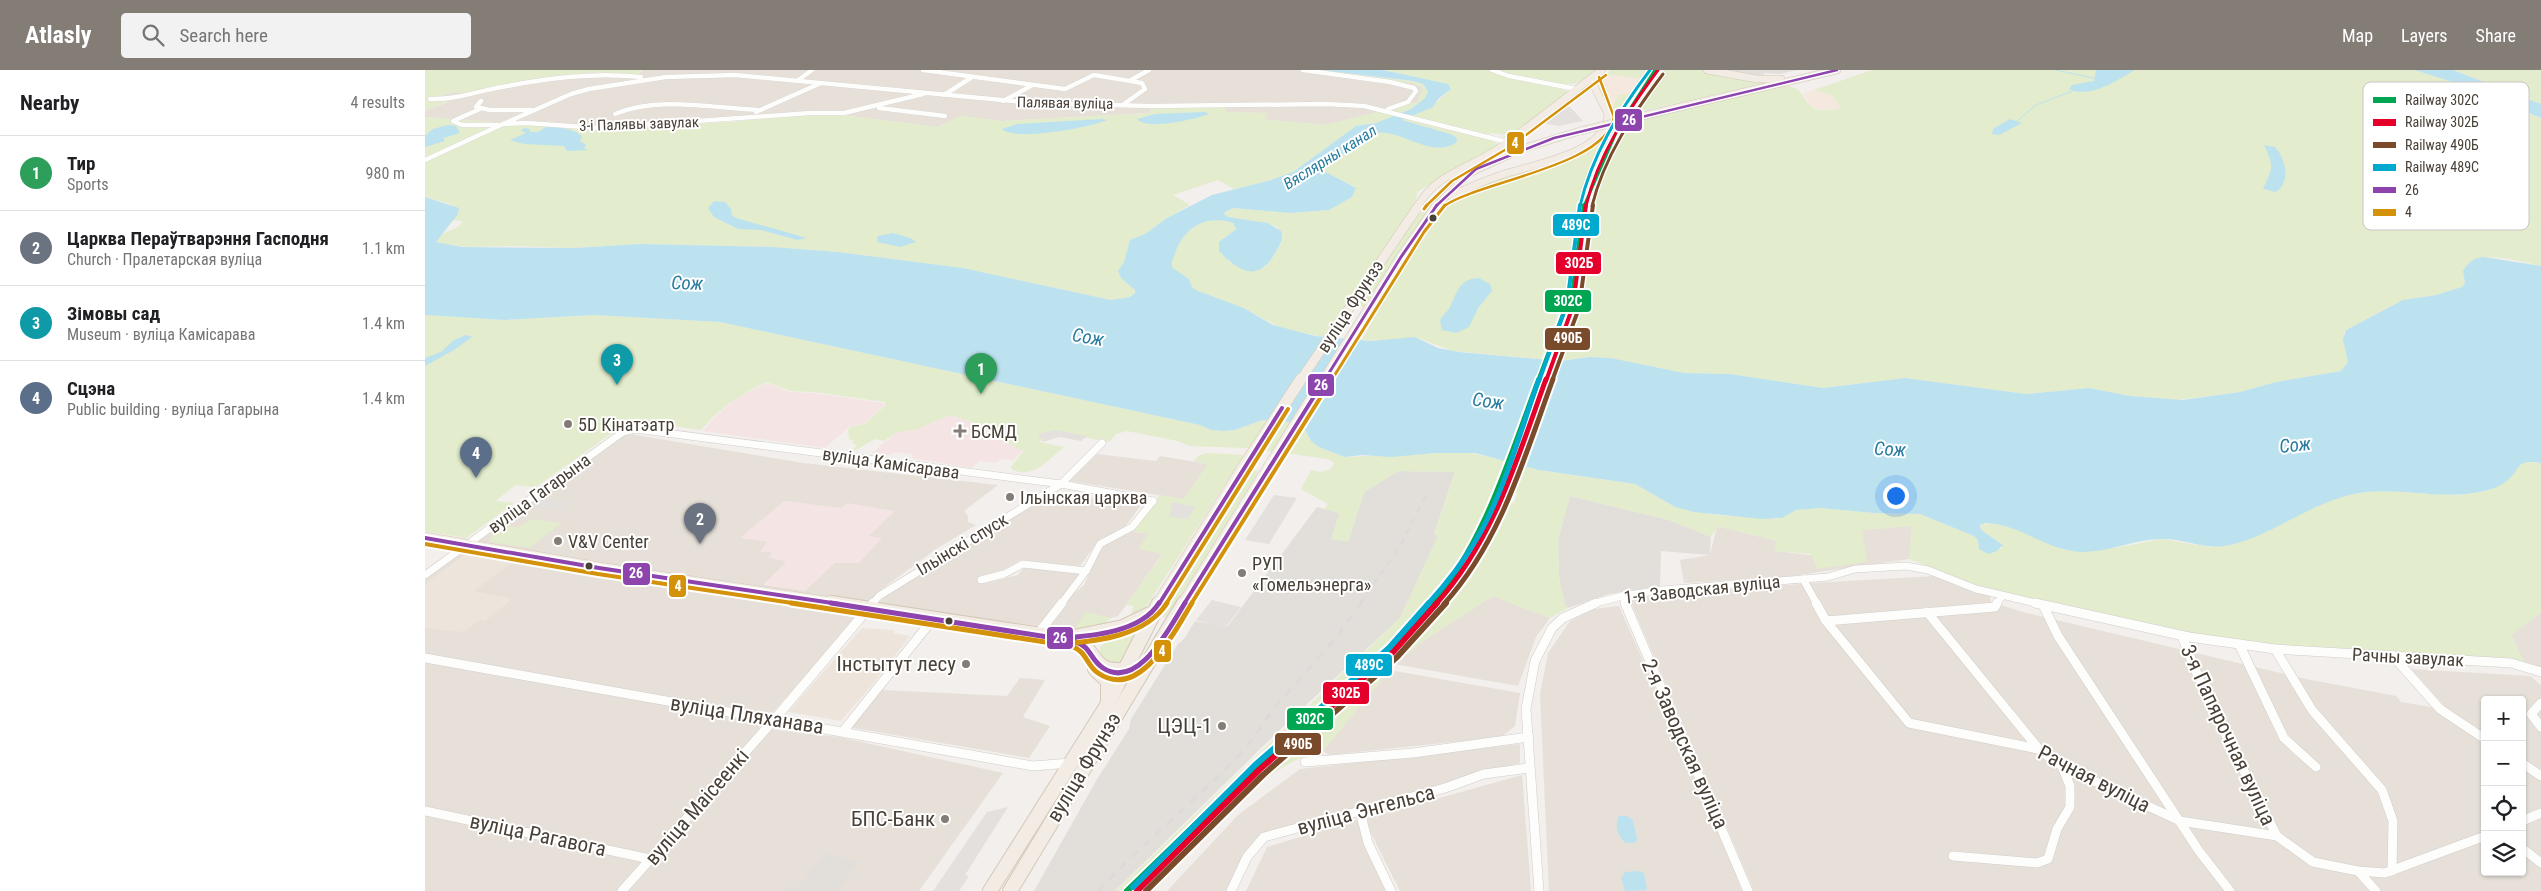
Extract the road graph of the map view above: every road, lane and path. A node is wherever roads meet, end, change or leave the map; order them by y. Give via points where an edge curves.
1 (646, 70) edge
2 (812, 70) edge
3 (923, 70) edge
4 (1149, 70) edge
5 (1303, 70) edge
6 (1492, 70) edge
7 (1602, 70) edge
8 (1707, 70) edge
9 (1837, 70) edge
10 (972, 77) junction
11 (1593, 77) junction
12 (640, 78) junction
13 (1802, 78) junction
14 (1131, 80) junction
15 (797, 81) junction
16 (822, 82) junction
17 (621, 83) joint
18 (1031, 85) junction
19 (1576, 89) junction
20 (1595, 91) junction
21 (923, 94) junction
22 (943, 95) junction
23 (430, 99) dead end
24 (481, 101) dead end
25 (1003, 101) junction
26 (1123, 104) junction
27 (873, 107) junction
28 (480, 109) junction
29 (535, 110) junction
30 (758, 110) junction
31 (1385, 110) junction
32 (615, 114) dead end
33 (945, 116) dead end
34 (745, 119) junction
35 (503, 124) junction
36 (1507, 142) junction
37 (425, 160) edge
38 (1483, 165) junction
39 (1470, 172) junction
40 (1505, 174) junction
41 (1439, 202) junction
42 (1418, 207) junction
43 (629, 430) joint
44 (1102, 443) dead end
45 (1061, 484) junction
46 (425, 538) edge
47 (466, 545) junction
48 (1086, 570) junction
49 (425, 575) edge
50 (981, 580) dead end
51 (1803, 580) junction
52 (1622, 596) junction
53 (2001, 596) junction
54 (2044, 607) junction
55 (869, 608) junction
56 (1155, 610) junction
57 (1927, 612) junction
58 (933, 619) junction
59 (1826, 621) junction
60 (1130, 626) junction
61 (1145, 628) junction
62 (1115, 629) junction
63 (1037, 634) junction
64 (2182, 636) junction
65 (1067, 640) junction
66 (1158, 644) junction
67 (2239, 644) junction
68 (2275, 649) junction
69 (2392, 655) junction
70 (425, 658) edge
71 (1093, 658) junction
72 (1149, 660) junction
73 (1125, 671) junction
74 (2541, 672) edge
75 (2541, 703) edge
76 (1106, 707) junction
77 (773, 721) junction
78 (2541, 727) edge
79 (844, 730) junction
80 (2481, 736) edge
81 (1529, 737) junction
82 (2038, 748) junction
83 (1305, 762) dead end
84 (1070, 763) junction
85 (2062, 766) junction
86 (2526, 766) edge
87 (2316, 767) dead end
88 (1529, 768) junction
89 (2541, 776) edge
90 (425, 810) edge
91 (1360, 810) junction
92 (2541, 813) edge
93 (2526, 819) edge
94 (2180, 821) junction
95 (2277, 836) junction
96 (2481, 837) edge
97 (2526, 851) edge
98 (1953, 856) dead end
99 (650, 860) junction
100 (2541, 863) edge
101 (2392, 870) junction
102 (2358, 871) junction
103 (622, 891) edge
104 (990, 891) edge
105 (1010, 891) edge
106 (1231, 891) edge
107 (1391, 891) edge
108 (1539, 891) edge
109 (1748, 891) edge
110 (2230, 891) edge
111 (2376, 891) edge

1 - 12 street
2 - 15 street
3 - 10 street
4 - 14 street
5 - 31 street via 1414,88 1416,91 1408,102
6 - 19 street
7 - 11 main road, вуліца Фрунзэ
8 - 13 main road via 1757,79
9 - 13 main road
10 - 18 street
10 - 22 street
11 - 19 main road, вуліца Фрунзэ
11 - 20 main road
12 - 15 street, Палявая вуліца via 735,75
12 - 17 street, Палявая вуліца
12 - 23 street via 589,73 510,86 447,101
13 - 38 main road, bridge via 1580,131 1534,144
14 - 18 street via 1091,76 1065,89
14 - 26 street via 1142,83 1145,89
15 - 16 street, Палявая вуліца
16 - 21 street, Палявая вуліца
16 - 30 street, 3-і Палявы завулак
17 - 29 street, 3-і Палявы завулак via 578,91
18 - 25 street
19 - 20 main road
19 - 36 main road, вуліца Фрунзэ
20 - 40 main road via 1608,115 1597,136 1568,154
21 - 22 street, Палявая вуліца
21 - 27 street, 3-і Палявы завулак
22 - 25 street, Палявая вуліца
24 - 28 street via 475,105
25 - 26 street, Палявая вуліца
26 - 31 street, Палявая вуліца via 1326,104
27 - 33 street, 3-і Палявы завулак
27 - 34 street, 3-і Палявы завулак via 844,113
28 - 29 street, 3-і Палявы завулак
28 - 35 street, 3-і Палявы завулак via 453,121 469,126
29 - 35 street, 3-і Палявы завулак
30 - 32 street, 3-і Палявы завулак via 665,105 632,107
30 - 34 street, 3-і Палявы завулак
31 - 36 street, Палявая вуліца
34 - 35 street, 3-і Палявы завулак via 616,128
35 - 37 street
36 - 42 main road, вуліца Фрунзэ via 1443,178 1424,195
38 - 39 main road
38 - 40 main road via 1488,172
39 - 41 main road, вуліца Фрунзэ
39 - 42 main road
40 - 41 main road via 1477,183
41 - 66 main road, вуліца Фрунзэ
42 - 56 main road, вуліца Фрунзэ via 1242,469
43 - 45 street, вуліца Камісарава
43 - 47 street, вуліца Гагарына
44 - 45 street, Ільінскі спуск
45 - 48 street, вуліца Камісарава via 1153,501 1132,527 1100,544
45 - 55 street, Ільінскі спуск via 889,588
46 - 47 main road
47 - 49 street, вуліца Гагарына
47 - 55 main road
48 - 50 street via 1023,564 1004,574
48 - 63 street via 1076,588 1052,612
51 - 52 street, 1-я Заводская вуліца
51 - 53 street, 1-я Заводская вуліца via 1855,569 1916,566
51 - 59 street, Рачная вуліца
52 - 81 street, 1-я Заводская вуліца via 1563,618 1552,628 1535,662 1526,709
52 - 109 street, 2-я Заводская вуліца
53 - 54 street, 1-я Заводская вуліца
53 - 57 street via 1995,607
54 - 64 street, 1-я Заводская вуліца
54 - 94 street via 2058,636
55 - 58 main road
55 - 77 street, вуліца Маісеенкі
56 - 60 main road
56 - 61 main road, вуліца Фрунзэ
57 - 59 street
57 - 82 street
58 - 63 main road
58 - 79 street
59 - 82 street, Рачная вуліца via 1909,723
60 - 61 main road
60 - 62 main road
61 - 66 main road via 1153,632
61 - 73 main road, вуліца Фрунзэ
62 - 65 main road
62 - 71 main road via 1099,639
63 - 65 main road
64 - 67 street, Рачны завулак
64 - 95 street, 3-я Папярочная вуліца via 2205,694
65 - 71 main road via 1085,646
65 - 76 main road, вуліца Фрунзэ via 1083,651 1090,665 1108,680 1111,688
66 - 72 main road, вуліца Фрунзэ
67 - 68 street, Рачны завулак
67 - 87 street via 2284,738
68 - 69 street, Рачны завулак
68 - 101 street via 2312,710 2382,790 2393,821
69 - 74 street, Рачны завулак via 2511,663
69 - 80 street via 2440,709
70 - 77 street, вуліца Пляханава
71 - 73 main road via 1103,668
72 - 73 main road
72 - 105 main road, вуліца Фрунзэ
73 - 76 main road, вуліца Фрунзэ
75 - 78 street via 2531,714
76 - 84 main road, вуліца Фрунзэ
77 - 79 street, вуліца Пляханава
77 - 99 street, вуліца Маісеенкі
79 - 84 street, вуліца Пляханава via 1033,766
81 - 83 street via 1413,753
81 - 88 street, 1-я Заводская вуліца
82 - 85 street, Рачная вуліца
84 - 104 main road, вуліца Фрунзэ
85 - 94 street, Рачная вуліца
85 - 98 street via 2070,786 2071,807 2057,829 2048,859 2037,864
86 - 89 street
88 - 91 street, вуліца Энгельса via 1484,774 1445,788
88 - 108 street, 1-я Заводская вуліца
90 - 99 street, вуліца Рагавога
91 - 106 street, вуліца Энгельса via 1264,837 1247,857
91 - 107 street via 1368,843
92 - 93 street
94 - 95 street, Рачная вуліца
94 - 110 street
95 - 102 street, 3-я Папярочная вуліца via 2313,862
96 - 101 street
97 - 100 street
99 - 103 street, вуліца Маісеенкі
101 - 102 street via 2385,873
102 - 111 street

